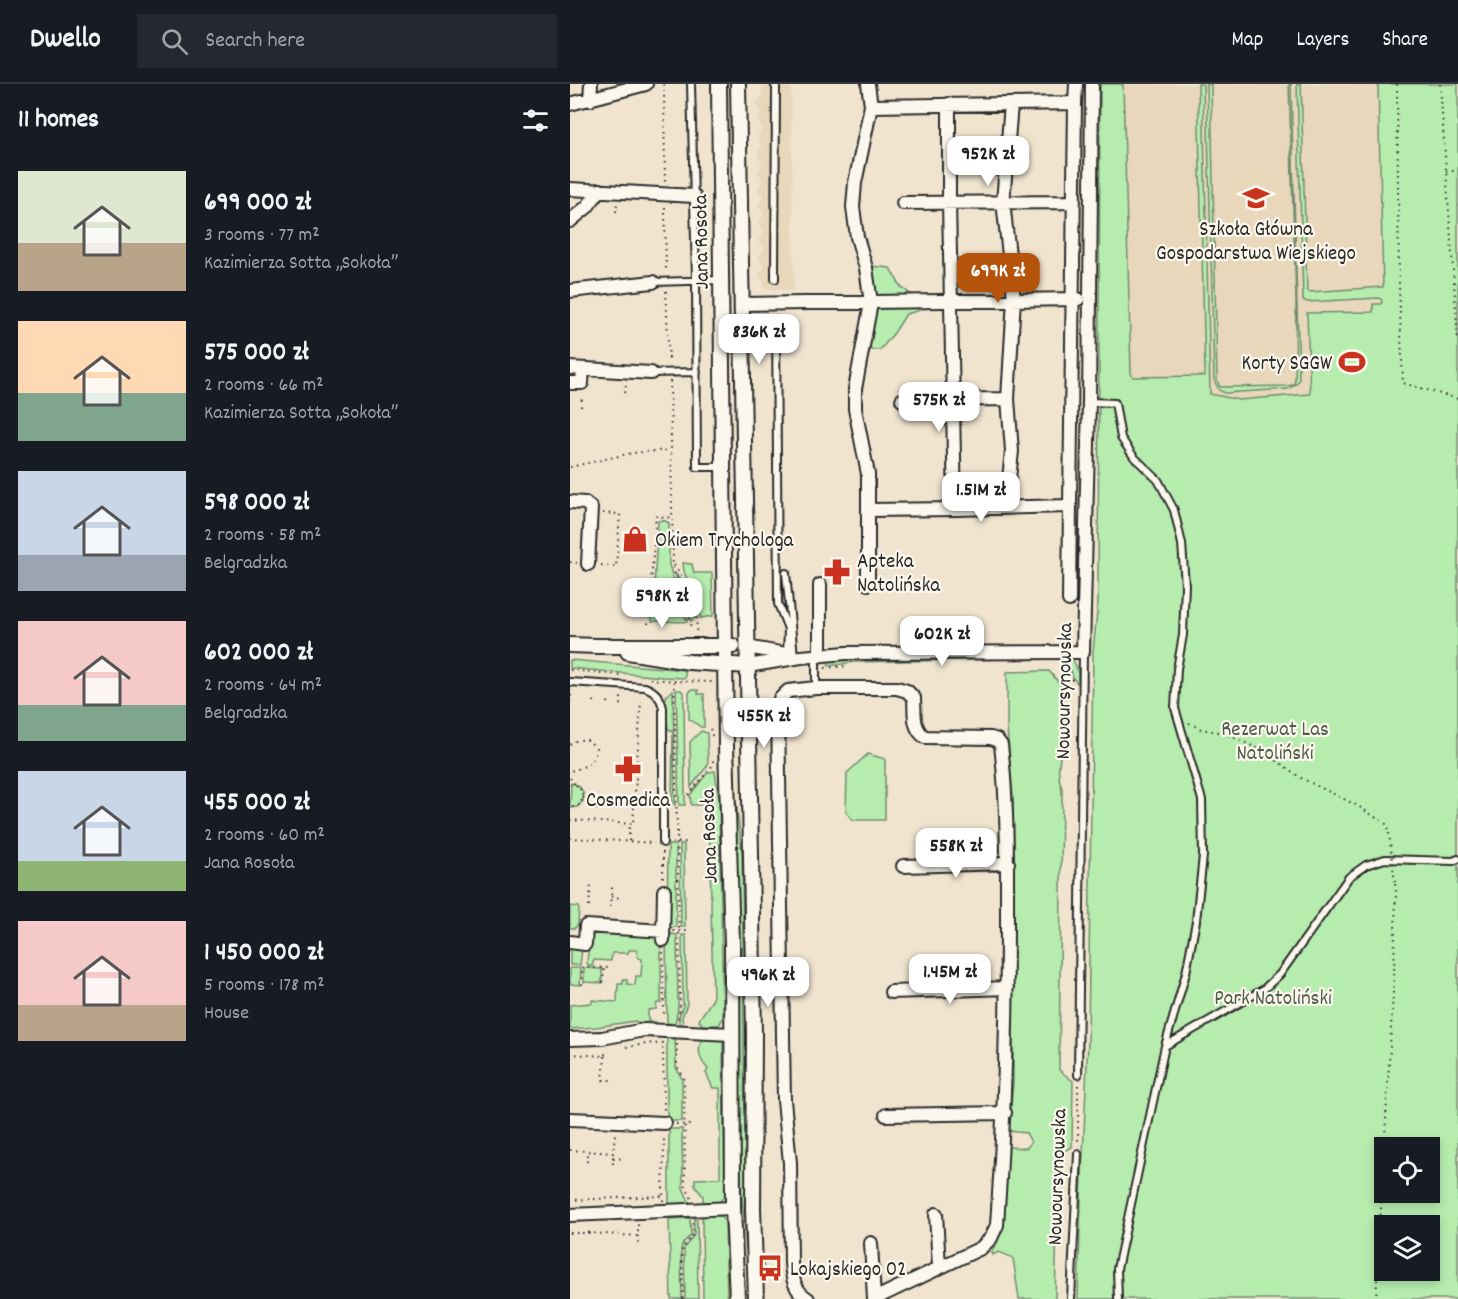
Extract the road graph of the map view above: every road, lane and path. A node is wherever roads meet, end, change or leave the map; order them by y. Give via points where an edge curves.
1 (591, 84) edge
2 (646, 84) edge
3 (664, 84) edge
4 (691, 84) edge
5 (719, 84) edge
6 (738, 84) edge
7 (774, 84) edge
8 (868, 84) edge
9 (1076, 84) edge
10 (1092, 84) edge
11 (1397, 84) edge
12 (1440, 84) edge
13 (590, 100) junction
14 (1076, 102) junction
15 (570, 104) edge
16 (949, 104) junction
17 (1011, 104) junction
18 (871, 106) junction
19 (1446, 171) junction
20 (1458, 171) edge
21 (570, 189) edge
22 (600, 190) junction
23 (665, 195) junction
24 (694, 196) junction
25 (949, 202) junction
26 (1003, 202) junction
27 (1073, 202) junction
28 (903, 203) dead end
29 (570, 221) edge
30 (696, 279) junction
31 (775, 279) dead end
32 (721, 280) junction
33 (653, 282) joint
34 (666, 282) junction
35 (570, 291) edge
36 (1014, 299) junction
37 (1072, 299) junction
38 (1089, 299) junction
39 (951, 300) junction
40 (871, 303) junction
41 (743, 304) junction
42 (776, 320) dead end
43 (1458, 340) edge
44 (576, 368) edge
45 (697, 372) junction
46 (651, 373) joint
47 (669, 374) junction
48 (570, 383) edge
49 (953, 399) junction
50 (1008, 399) junction
51 (1458, 399) edge
52 (902, 400) dead end
53 (1089, 402) junction
54 (672, 450) junction
55 (570, 467) edge
56 (723, 467) junction
57 (570, 502) edge
58 (1070, 506) junction
59 (1006, 507) junction
60 (955, 509) junction
61 (869, 510) junction
62 (592, 512) junction
63 (673, 518) junction
64 (570, 562) edge
65 (588, 564) junction
66 (674, 565) junction
67 (786, 573) dead end
68 (868, 584) dead end
69 (820, 585) dead end
70 (1069, 600) dead end
71 (792, 616) junction
72 (782, 617) junction
73 (648, 624) dead end
74 (691, 627) dead end
75 (696, 637) dead end
76 (570, 645) edge
77 (597, 646) junction
78 (726, 646) junction
79 (747, 647) junction
80 (1083, 651) junction
81 (794, 656) junction
82 (818, 657) junction
83 (726, 666) junction
84 (748, 666) junction
85 (674, 681) dead end
86 (570, 682) edge
87 (816, 688) junction
88 (594, 698) dead end
89 (609, 699) dead end
90 (641, 701) dead end
91 (594, 702) dead end
92 (608, 703) dead end
93 (1190, 723) dead end
94 (710, 729) dead end
95 (712, 743) dead end
96 (570, 745) edge
97 (712, 754) dead end
98 (570, 771) edge
99 (570, 778) edge
100 (570, 784) edge
101 (575, 784) junction
102 (688, 795) dead end
103 (584, 797) junction
104 (629, 799) dead end
105 (634, 799) junction
106 (570, 808) edge
107 (598, 810) dead end
108 (570, 820) edge
109 (630, 824) junction
110 (570, 838) edge
111 (629, 841) junction
112 (677, 842) junction
113 (687, 842) dead end
114 (663, 843) junction
115 (1458, 859) edge
116 (1008, 863) junction
117 (903, 866) dead end
118 (591, 885) dead end
119 (612, 887) dead end
120 (664, 891) joint
121 (611, 897) junction
122 (623, 898) dead end
123 (589, 906) dead end
124 (610, 907) dead end
125 (663, 935) junction
126 (570, 942) edge
127 (604, 968) junction
128 (611, 968) dead end
129 (603, 983) dead end
130 (582, 985) dead end
131 (1008, 988) junction
132 (891, 992) dead end
133 (664, 1031) junction
134 (678, 1032) junction
135 (732, 1034) junction
136 (570, 1039) edge
137 (663, 1046) junction
138 (1165, 1046) junction
139 (624, 1047) dead end
140 (605, 1049) dead end
141 (570, 1054) edge
142 (605, 1056) junction
143 (1078, 1075) joint
144 (612, 1080) dead end
145 (1005, 1113) junction
146 (886, 1115) dead end
147 (570, 1119) edge
148 (616, 1121) junction
149 (665, 1123) junction
150 (685, 1125) junction
151 (691, 1125) dead end
152 (570, 1150) edge
153 (587, 1151) junction
154 (613, 1153) junction
155 (1078, 1154) joint
156 (613, 1158) junction
157 (625, 1159) dead end
158 (587, 1162) dead end
159 (613, 1164) dead end
160 (663, 1196) junction
161 (570, 1200) edge
162 (733, 1208) junction
163 (692, 1209) junction
164 (663, 1211) junction
165 (638, 1212) junction
166 (589, 1214) junction
167 (936, 1214) dead end
168 (570, 1215) edge
169 (570, 1233) edge
170 (588, 1233) junction
171 (595, 1234) junction
172 (638, 1236) junction
173 (594, 1240) dead end
174 (638, 1243) dead end
175 (871, 1243) dead end
176 (939, 1268) junction
177 (683, 1299) edge
178 (737, 1299) edge
179 (756, 1299) edge
180 (808, 1299) edge
181 (874, 1299) edge
182 (1071, 1299) edge
183 (1118, 1299) edge
184 (1376, 1299) edge

1 - 13 street
2 - 13 street
3 - 23 path
4 - 24 lane
5 - 32 street, Jana Rosoła
6 - 41 street, Jana Rosoła
7 - 31 lane
8 - 18 street
9 - 14 street
10 - 38 street, Nowoursynowska
11 - 51 path via 1398,287 1403,383
12 - 19 path
13 - 15 street
14 - 17 street
14 - 27 street
16 - 17 street
16 - 18 street
16 - 25 street
17 - 26 street
18 - 40 street via 853,207
19 - 20 path
19 - 43 path
21 - 22 street
22 - 23 street
22 - 29 street
23 - 24 street
23 - 34 path
24 - 30 lane
25 - 26 street
25 - 28 street
25 - 39 street
26 - 27 street
26 - 36 street
27 - 37 street
30 - 32 lane
30 - 34 lane
30 - 45 lane
32 - 56 street, Jana Rosoła
33 - 34 lane
33 - 35 street
34 - 47 path
36 - 37 street
36 - 39 street
36 - 50 street
37 - 38 street
37 - 58 street
38 - 53 street, Nowoursynowska
39 - 40 street
39 - 49 street
40 - 41 street
40 - 61 street via 855,389 855,409 868,474
41 - 79 street, Jana Rosoła
42 - 72 lane via 777,604
44 - 46 street
44 - 48 street via 582,383
45 - 47 lane
45 - 56 lane via 697,467
46 - 47 lane
47 - 54 path
49 - 50 street
49 - 52 street
49 - 60 street
50 - 59 street via 1012,450
53 - 80 street, Nowoursynowska
53 - 138 lane via 1115,403 1121,438 1158,480 1174,510 1182,544 1183,635 1175,708 1202,800 1203,856 1186,974
54 - 55 path via 632,453
54 - 63 path
56 - 78 street, Jana Rosoła
57 - 62 street via 585,503
58 - 59 street
58 - 70 street
59 - 60 street
60 - 61 street
61 - 68 street
62 - 65 street
62 - 65 path via 620,514 617,556 616,567
63 - 66 path
63 - 73 path via 656,516
64 - 65 path
66 - 74 path
66 - 75 path via 698,600
67 - 71 lane
69 - 82 street
71 - 72 lane
71 - 81 lane
72 - 81 lane
76 - 77 street
77 - 78 street
77 - 83 street
78 - 79 street
78 - 83 street, Jana Rosoła
79 - 81 street
79 - 84 street, Jana Rosoła
80 - 82 street via 846,653
80 - 143 lane, Nowoursynowska
81 - 82 street
81 - 84 street
82 - 87 lane
83 - 84 street
83 - 135 street, Jana Rosoła
84 - 179 street, Jana Rosoła
85 - 112 path
86 - 114 lane via 645,687 656,693 663,708
87 - 116 street via 897,688 914,698 916,727 925,737 998,740 1004,771
87 - 180 street via 788,691 780,699 778,711 784,1100 790,1163 791,1263 798,1292
88 - 91 path
89 - 92 path
90 - 105 path
93 - 184 path, bridge via 1263,751 1301,778 1386,824 1389,833 1396,891 1394,975
94 - 95 path
96 - 98 path via 584,739 596,748 590,762
97 - 102 path via 713,765
99 - 101 path
100 - 101 path
101 - 103 path
103 - 106 path via 580,804
103 - 107 path via 590,807
104 - 105 path
105 - 109 path
108 - 109 path
109 - 111 path
110 - 111 path
111 - 114 path
112 - 113 path
112 - 114 path
112 - 134 path
114 - 120 path
115 - 138 lane via 1385,859 1366,865 1348,877 1280,974 1264,989
116 - 117 street
116 - 131 street
118 - 123 path
119 - 121 path
120 - 125 street
121 - 122 path
121 - 124 path
125 - 126 street via 585,926 585,944
125 - 133 path
127 - 128 path
127 - 129 path
127 - 130 path via 582,967
131 - 132 street
131 - 145 street
133 - 134 street
133 - 136 street
133 - 137 path
134 - 135 street
134 - 150 path via 677,1067 684,1077
135 - 162 street, Jana Rosoła
137 - 139 path via 653,1043
137 - 149 path
138 - 183 lane via 1117,1269
140 - 142 path
141 - 142 path
142 - 144 path via 603,1080
143 - 155 path, Nowoursynowska
145 - 146 street
145 - 176 street via 997,1225 981,1248
147 - 148 street
148 - 149 street
148 - 154 path
149 - 150 path
149 - 160 path
150 - 151 path
150 - 163 path via 685,1185 692,1198
152 - 153 path
153 - 154 path
153 - 158 path
154 - 156 path
155 - 182 lane, Nowoursynowska
156 - 157 path
156 - 159 path
160 - 161 path
160 - 164 path
162 - 163 street
162 - 178 street, Jana Rosoła
163 - 164 street
163 - 177 path via 693,1232 682,1248
164 - 165 street
165 - 166 street
165 - 172 path
166 - 168 street
166 - 170 path
167 - 176 street
169 - 170 path
170 - 171 path
171 - 172 path
171 - 173 path
172 - 174 path
175 - 181 street
176 - 181 street

